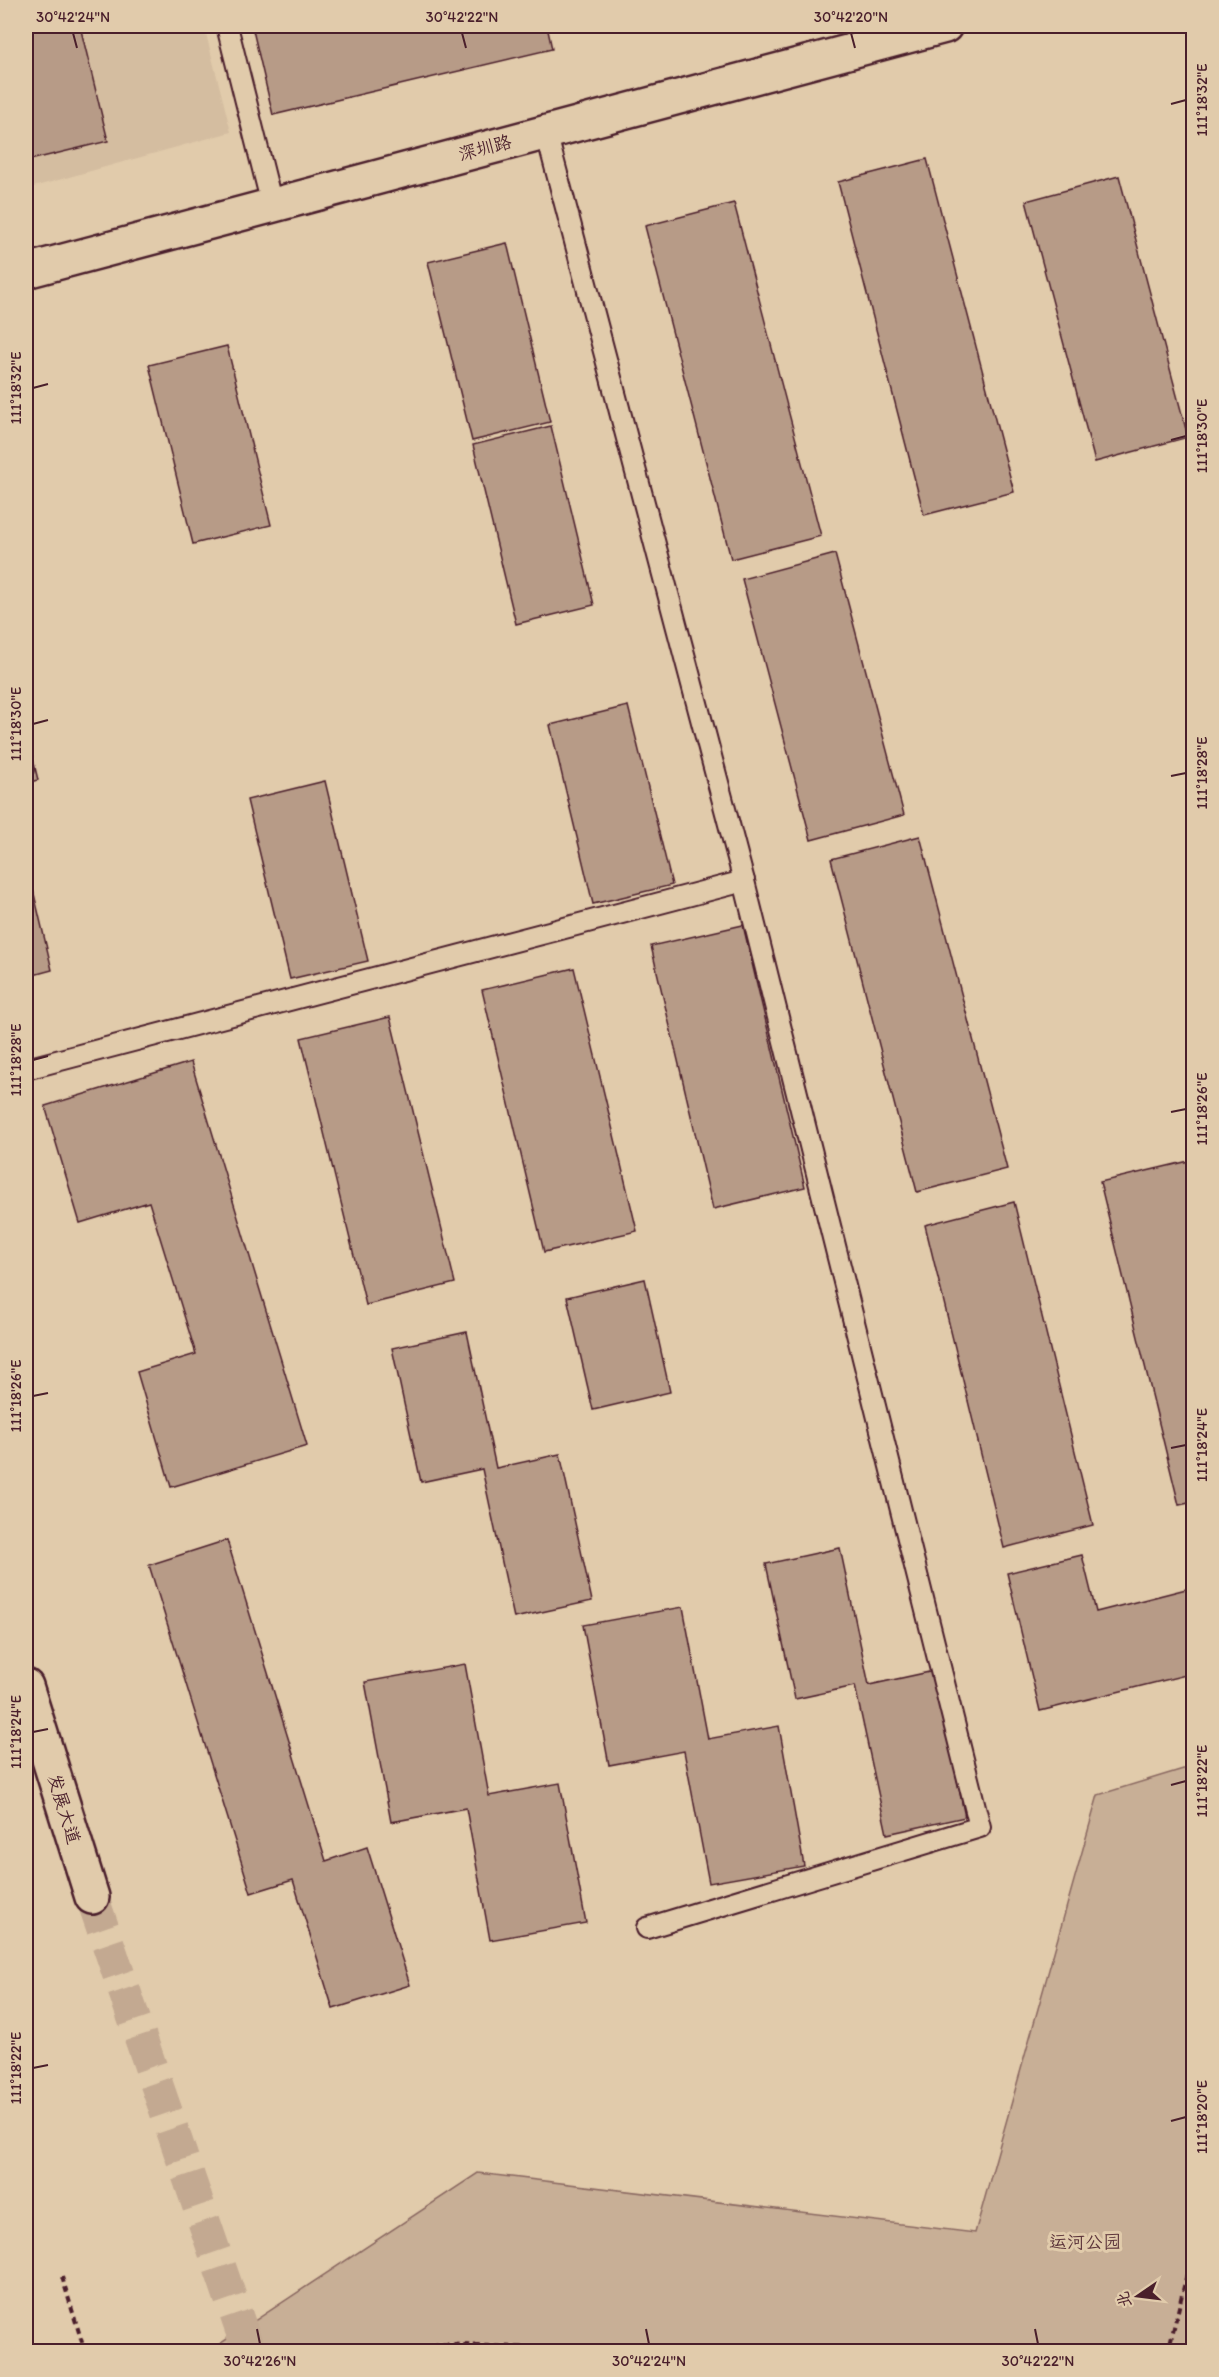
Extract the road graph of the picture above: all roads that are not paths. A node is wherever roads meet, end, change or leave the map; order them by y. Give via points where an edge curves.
1 (227, 26) edge
2 (945, 26) edge
3 (546, 132) junction
4 (272, 205) junction
5 (26, 271) edge
6 (744, 881) junction
7 (26, 1069) edge
8 (26, 1686) edge
9 (92, 1897) tunnel mouth
10 (647, 1928) dead end

1 - 4 lane
2 - 3 street, 深圳路
3 - 4 street, 深圳路
3 - 6 lane
4 - 5 street, 深圳路
6 - 7 lane
6 - 10 lane via 980,1827
8 - 9 street, 发展大道

